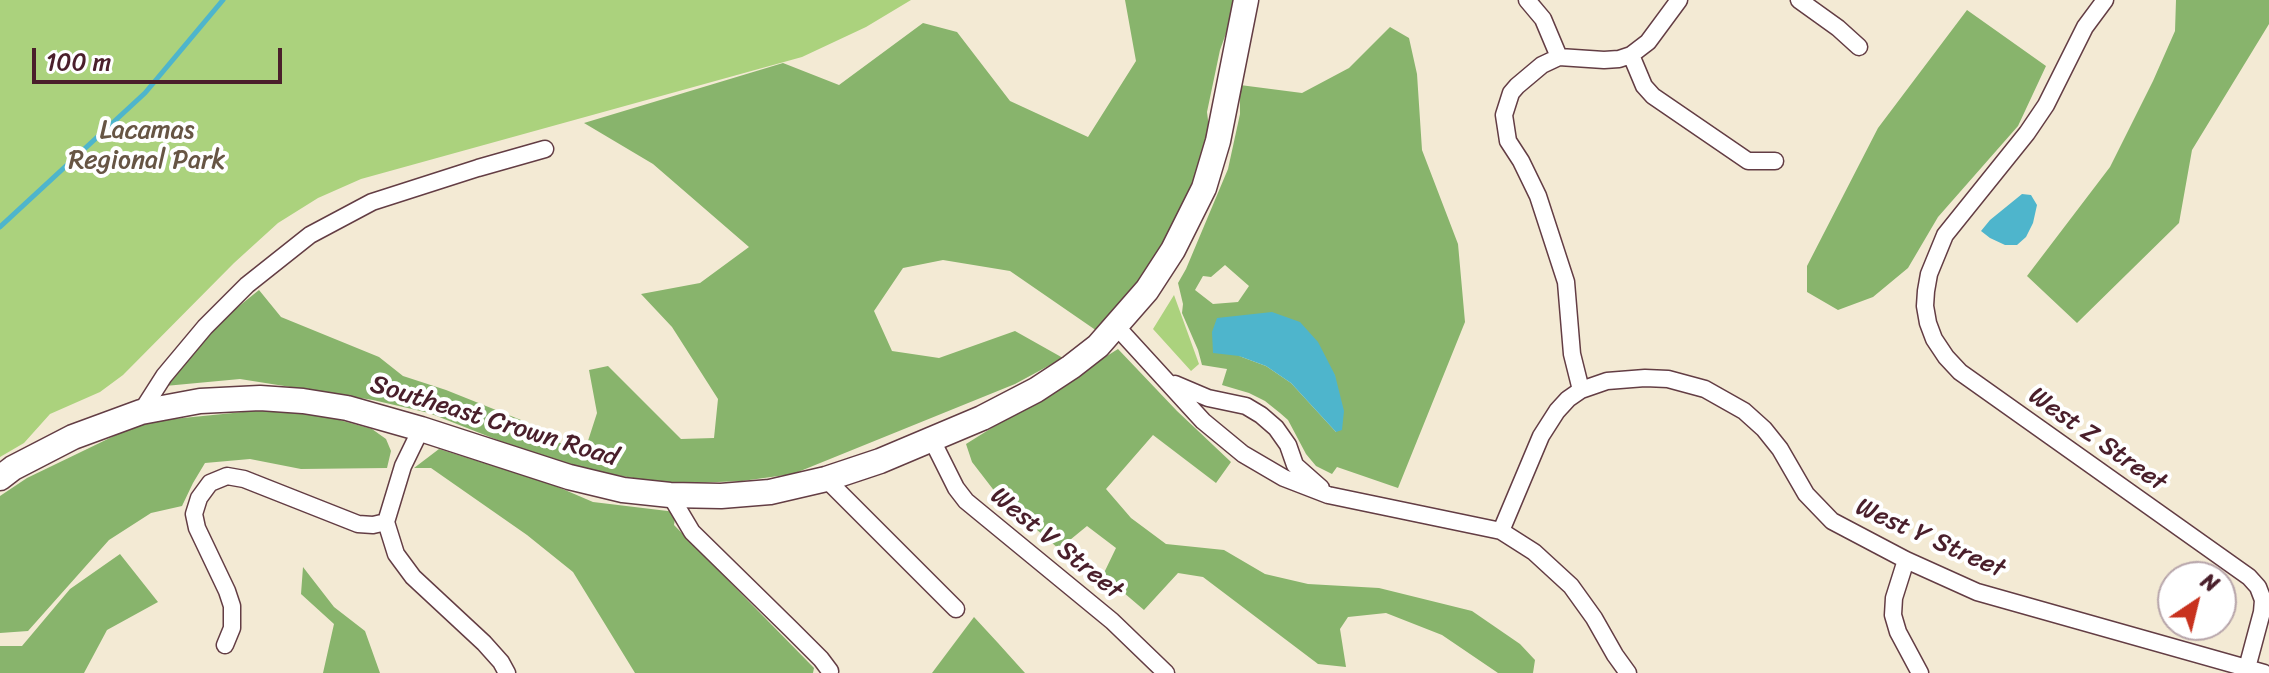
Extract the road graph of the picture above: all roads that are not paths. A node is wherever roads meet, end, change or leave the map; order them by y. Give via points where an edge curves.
1 (1246, 0) edge
2 (1527, 0) edge
3 (1679, 0) edge
4 (1799, 0) edge
5 (2105, 0) edge
6 (1859, 47) dead end
7 (1631, 55) junction
8 (1559, 57) junction
9 (545, 149) dead end
10 (1775, 161) dead end
11 (1116, 326) junction
12 (1166, 380) junction
13 (1581, 390) junction
14 (141, 412) junction
15 (421, 429) junction
16 (932, 440) junction
17 (0, 478) edge
18 (826, 479) junction
19 (670, 495) junction
20 (1328, 495) junction
21 (386, 522) junction
22 (1501, 531) junction
23 (1906, 560) junction
24 (956, 609) dead end
25 (225, 645) dead end
26 (2247, 668) junction
27 (830, 671) edge
28 (507, 673) edge
29 (1166, 673) edge
30 (1628, 673) edge
31 (1920, 673) edge
32 (2264, 673) edge

1 - 11 street, Southeast Crown Road via 1204,188 1168,258
2 - 8 street via 1543,19
3 - 7 street via 1648,42
4 - 6 street
5 - 26 street, West Z Street via 2027,133 1945,235 1929,274 1925,306 1931,331 1960,372 2258,587 2262,612
7 - 8 street via 1604,60
7 - 10 street via 1653,96 1748,161
8 - 13 street via 1536,68 1517,86 1504,122 1508,141 1538,196 1566,282
9 - 14 street via 372,202 310,235 223,308 164,376
11 - 12 street
11 - 16 street, Southeast Crown Road via 1048,382
12 - 20 street via 1243,454
12 - 20 street via 1261,415 1288,445 1295,465
13 - 22 street via 1557,411 1541,436
13 - 23 street, West Y Street via 1607,381 1645,378 1685,383 1725,398 1764,429 1806,494 1832,521
14 - 15 street, Southeast Crown Road via 200,401 260,398 347,408
14 - 17 street, Southeast Crown Road via 73,437
15 - 19 street, Southeast Crown Road via 569,477
15 - 21 street
16 - 18 street, Southeast Crown Road
16 - 29 street, West V Street via 966,501 1112,621
18 - 19 street, Southeast Crown Road via 770,492
18 - 24 street
19 - 27 street via 692,532
20 - 22 street
21 - 25 street via 358,524 244,479 227,476 210,483 194,514 232,606
21 - 28 street via 404,566 484,643
22 - 30 street via 1571,586
23 - 26 street, West Y Street via 1977,592
23 - 31 street via 1893,615
26 - 32 street, West Y Street

